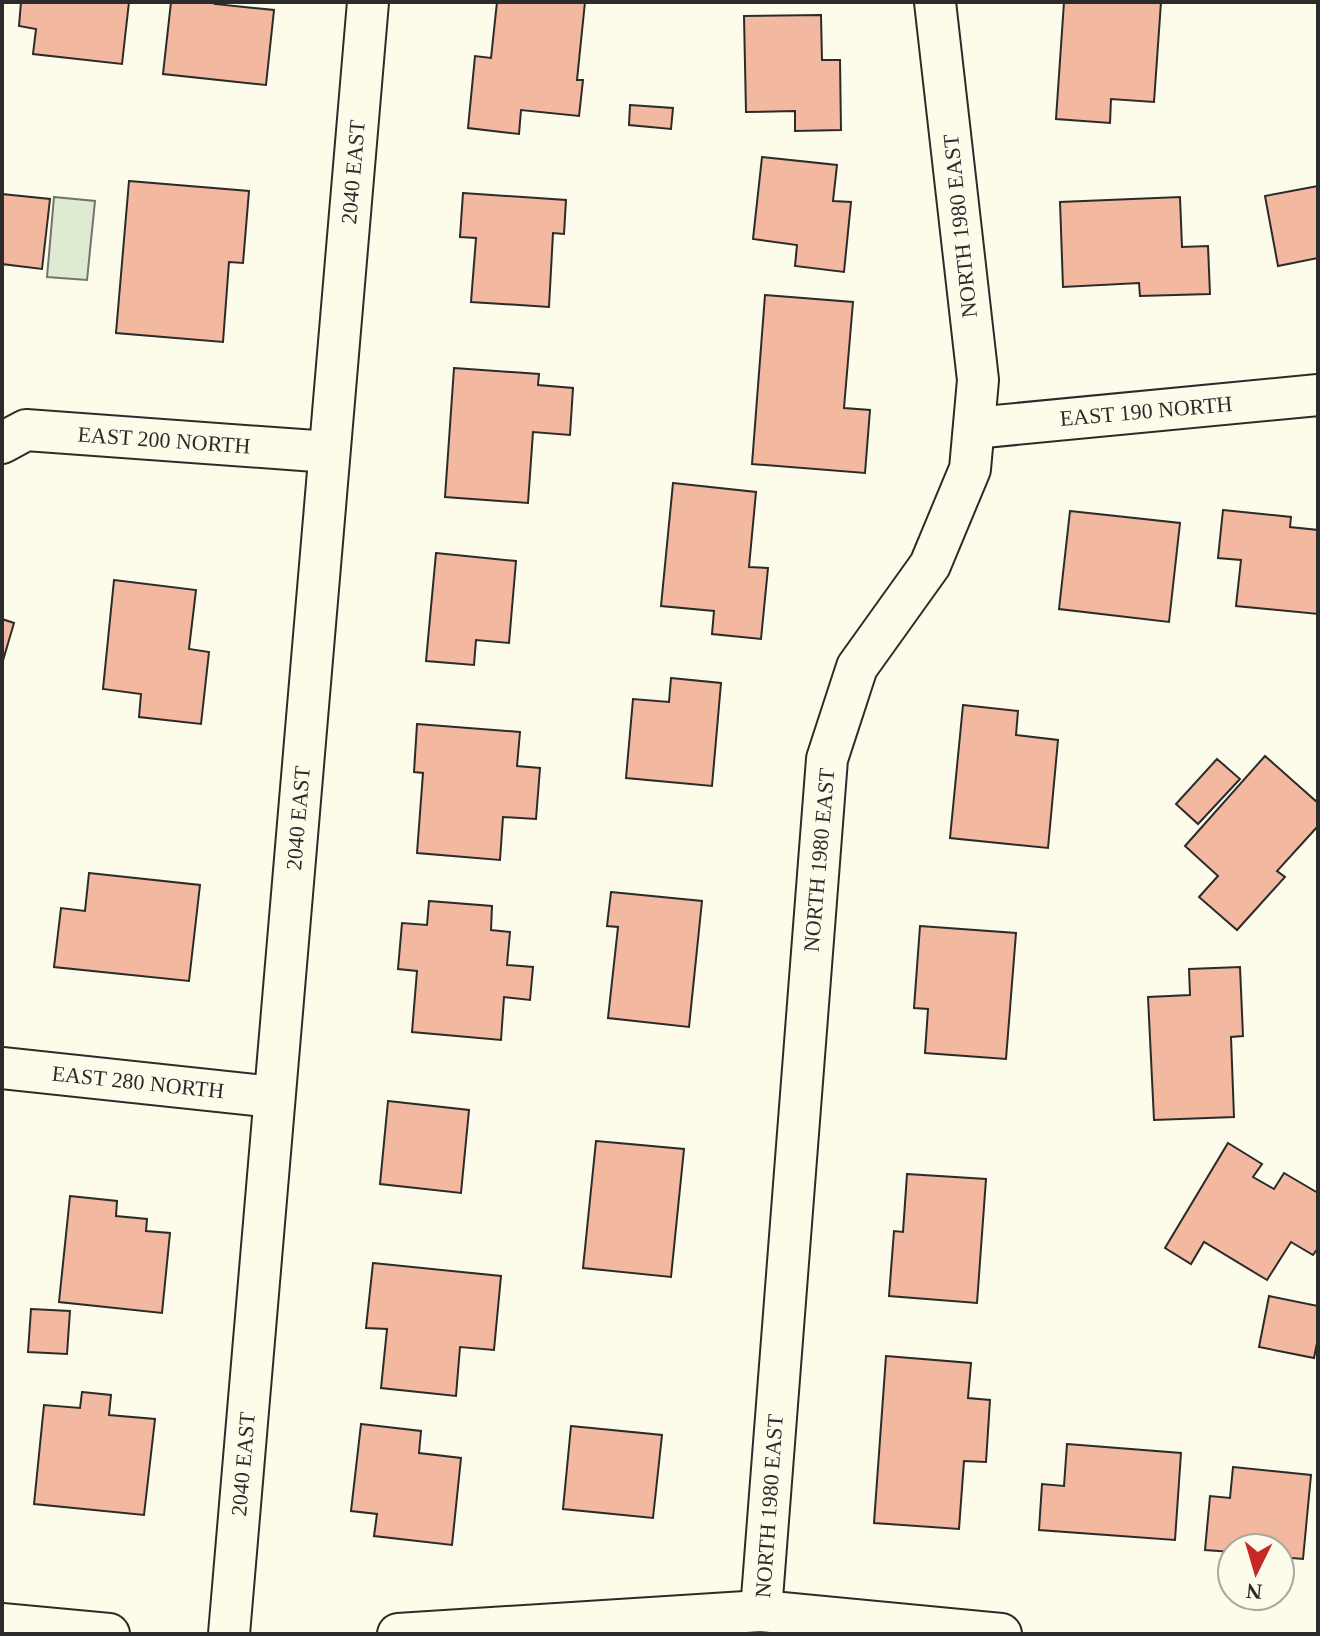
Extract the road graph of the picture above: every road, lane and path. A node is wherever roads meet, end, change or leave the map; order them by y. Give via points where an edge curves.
1 (368, 2) edge
2 (935, 2) edge
3 (1318, 395) edge
4 (974, 428) junction
5 (2, 443) edge
6 (329, 452) junction
7 (2, 1068) edge
8 (274, 1097) junction
9 (761, 1611) junction
10 (2, 1624) edge
11 (109, 1634) edge
12 (229, 1634) edge
13 (398, 1634) edge
14 (1001, 1634) edge

1 - 6 street, 2040 EAST
2 - 4 street, NORTH 1980 EAST via 978,380
3 - 4 street, EAST 190 NORTH
4 - 9 street, NORTH 1980 EAST via 970,469 930,565 857,667 827,759
5 - 6 street, EAST 200 NORTH via 26,430
6 - 8 street, 2040 EAST
7 - 8 street, EAST 280 NORTH
8 - 12 street, 2040 EAST
9 - 13 street
9 - 14 street
10 - 11 street

